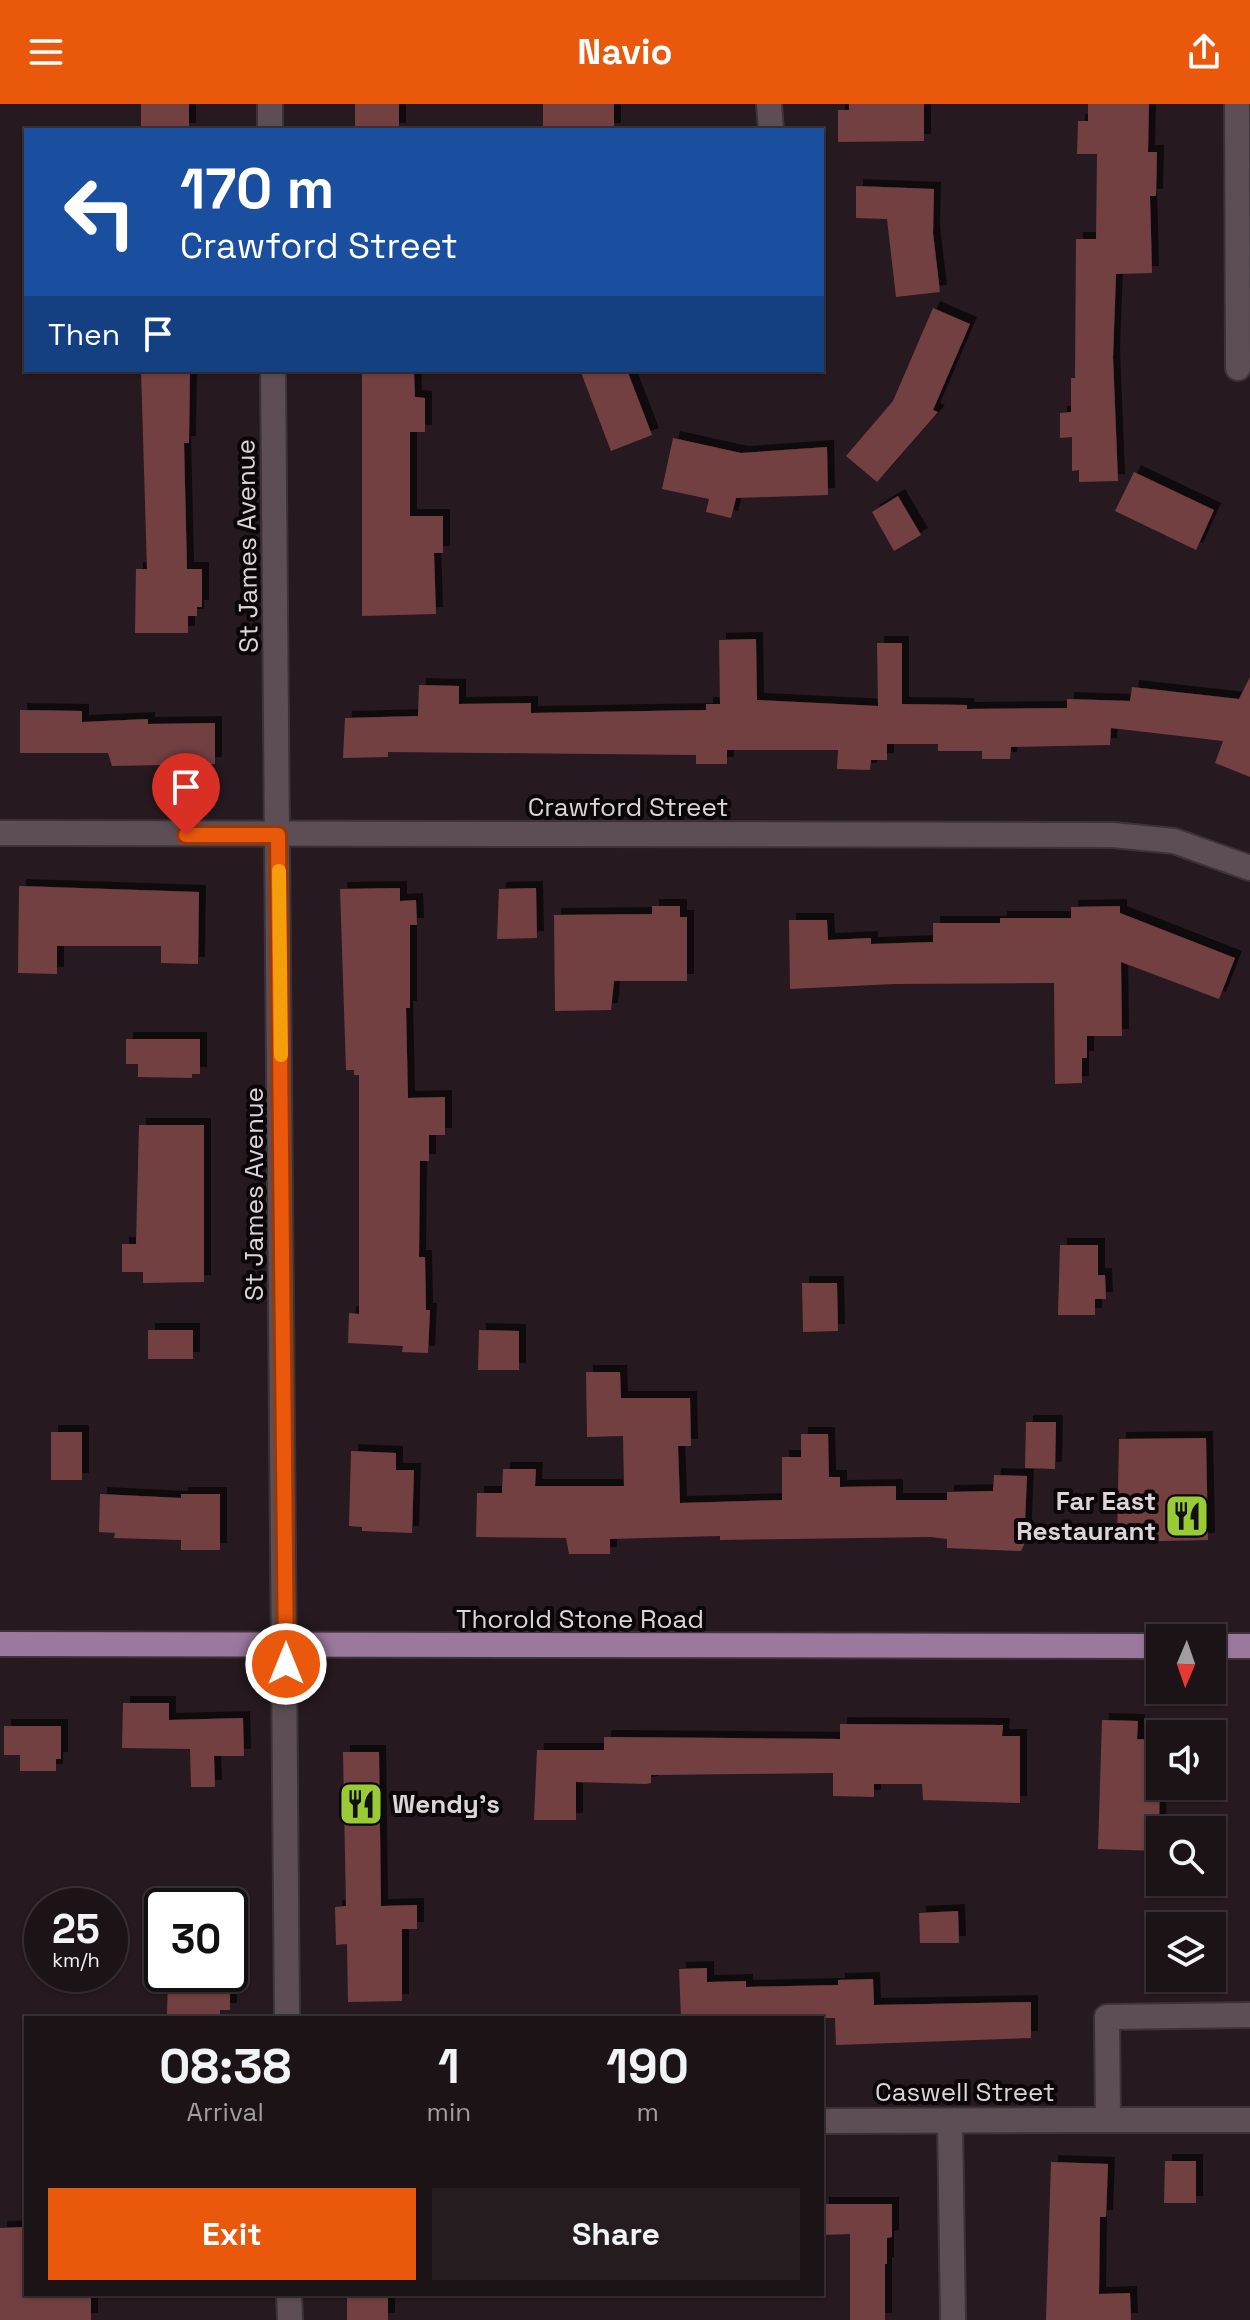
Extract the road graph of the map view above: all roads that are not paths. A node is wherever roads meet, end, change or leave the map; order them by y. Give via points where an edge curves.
1 (270, 104) edge
2 (769, 104) edge
3 (1237, 104) edge
4 (270, 128) edge
5 (771, 128) edge
6 (1238, 368) dead end
7 (273, 372) edge
8 (0, 833) edge
9 (278, 835) junction
10 (1250, 868) edge
11 (0, 1644) edge
12 (286, 1646) junction
13 (1146, 1646) edge
14 (1226, 1646) edge
15 (1250, 1646) edge
16 (1250, 2015) edge
17 (287, 2016) edge
18 (1108, 2120) junction
19 (1250, 2120) edge
20 (824, 2121) edge
21 (950, 2121) junction
22 (289, 2296) edge
23 (290, 2320) edge
24 (953, 2320) edge

1 - 4 street
2 - 5 street
3 - 6 street
7 - 9 street, St James Avenue
8 - 9 street, Crawford Street
9 - 10 street, Crawford Street via 1113,835 1174,841
9 - 12 street, St James Avenue
11 - 12 main road, Thorold Stone Road
12 - 13 main road, Thorold Stone Road
12 - 17 street, St James Avenue
14 - 15 main road
16 - 18 street via 1107,2017
18 - 19 street, Caswell Street
18 - 21 street, Caswell Street
20 - 21 street, Caswell Street
21 - 24 street
22 - 23 street

